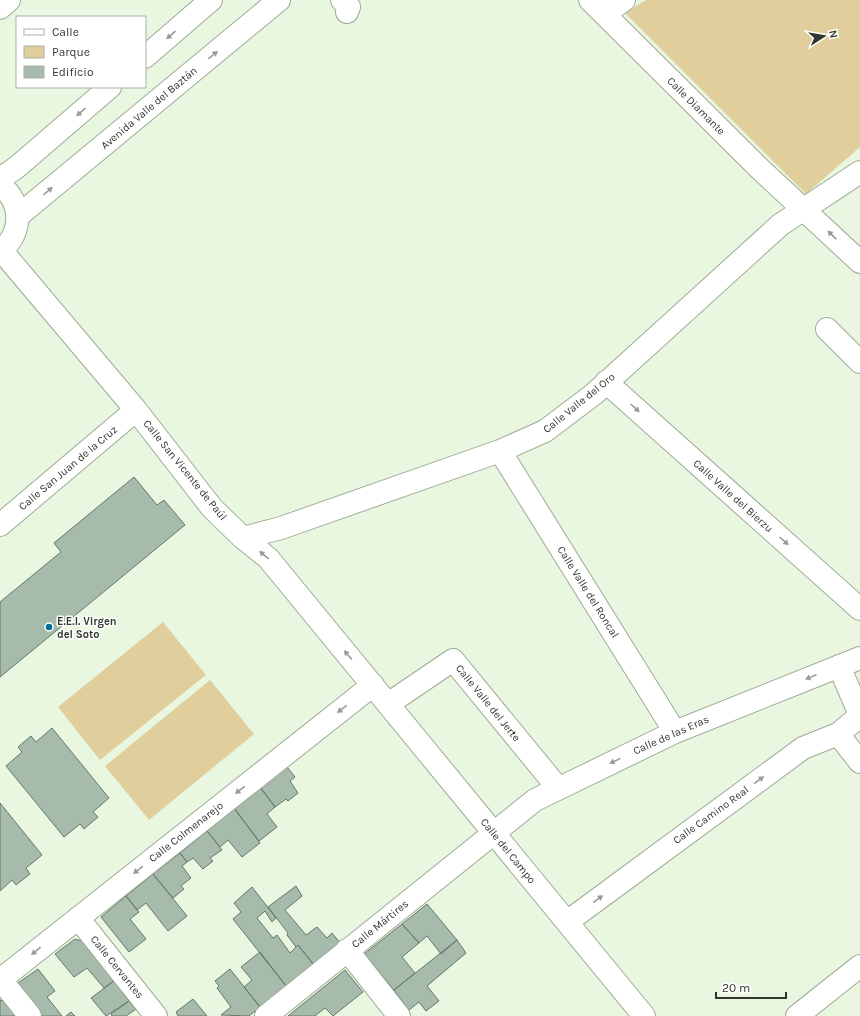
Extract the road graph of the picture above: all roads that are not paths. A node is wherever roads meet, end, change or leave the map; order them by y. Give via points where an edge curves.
1 (9, 0) edge
2 (211, 0) edge
3 (279, 0) edge
4 (624, 0) edge
5 (597, 7) edge
6 (0, 8) edge
7 (146, 56) edge
8 (109, 88) edge
9 (860, 172) edge
10 (0, 179) edge
11 (0, 185) edge
12 (804, 209) junction
13 (18, 216) junction
14 (1, 251) edge
15 (860, 262) edge
16 (827, 329) dead end
17 (860, 362) edge
18 (606, 382) junction
19 (136, 410) junction
20 (500, 451) junction
21 (0, 525) edge
22 (244, 538) junction
23 (860, 609) edge
24 (860, 658) edge
25 (839, 666) junction
26 (373, 685) junction
27 (388, 704) junction
28 (860, 715) edge
29 (675, 732) junction
30 (838, 734) junction
31 (860, 762) edge
32 (558, 788) junction
33 (494, 833) junction
34 (78, 918) junction
35 (567, 922) junction
36 (347, 950) junction
37 (860, 966) edge
38 (0, 980) edge
39 (30, 1016) edge
40 (156, 1016) edge
41 (266, 1016) edge
42 (399, 1016) edge
43 (644, 1016) edge
44 (797, 1016) edge

1 - 6 street
2 -> 7 street
13 -> 3 street, Avenida Valle del Baztán
4 - 5 street
5 - 12 street, Calle Diamante via 760,169
8 -> 10 street
9 - 12 street, Calle Valle del Oro
11 - 13 street via 15,202
15 -> 12 street, Calle Diamante
12 - 18 street, Calle Valle del Oro via 780,225
13 - 14 street via 14,235
14 - 19 street, Calle San Vicente de Paúl
16 - 17 street
18 - 20 street, Calle Valle del Oro via 545,431
18 -> 23 street, Calle Valle del Bierzu
19 - 21 street, Calle San Juan de la Cruz
19 - 22 street, Calle San Vicente de Paúl via 212,508
20 - 22 street, Calle Valle del Oro via 281,528
20 - 29 street, Calle Valle del Roncal
26 -> 22 street, Calle San Vicente de Paúl via 268,558
24 - 25 street, Calle de las Eras
25 - 28 street
25 -> 29 street, Calle de las Eras
26 - 27 street, Calle del Campo
26 -> 34 street, Calle Colmenarejo
27 - 32 street, Calle Valle del Jerte via 453,660
27 - 33 street, Calle del Campo
28 - 30 street, Calle Camino Real
29 -> 32 street, Calle de las Eras
30 - 31 street
35 -> 30 street, Calle Camino Real via 803,748
32 - 33 street, Calle de las Eras via 535,800
33 - 35 street, Calle del Campo
33 - 36 street, Calle Mártires
34 -> 38 street, Calle Colmenarejo
34 - 40 street, Calle Cervantes
35 - 43 street, Calle del Campo
36 - 41 street, Calle Mártires
36 - 42 street
37 - 44 street
38 - 39 street

